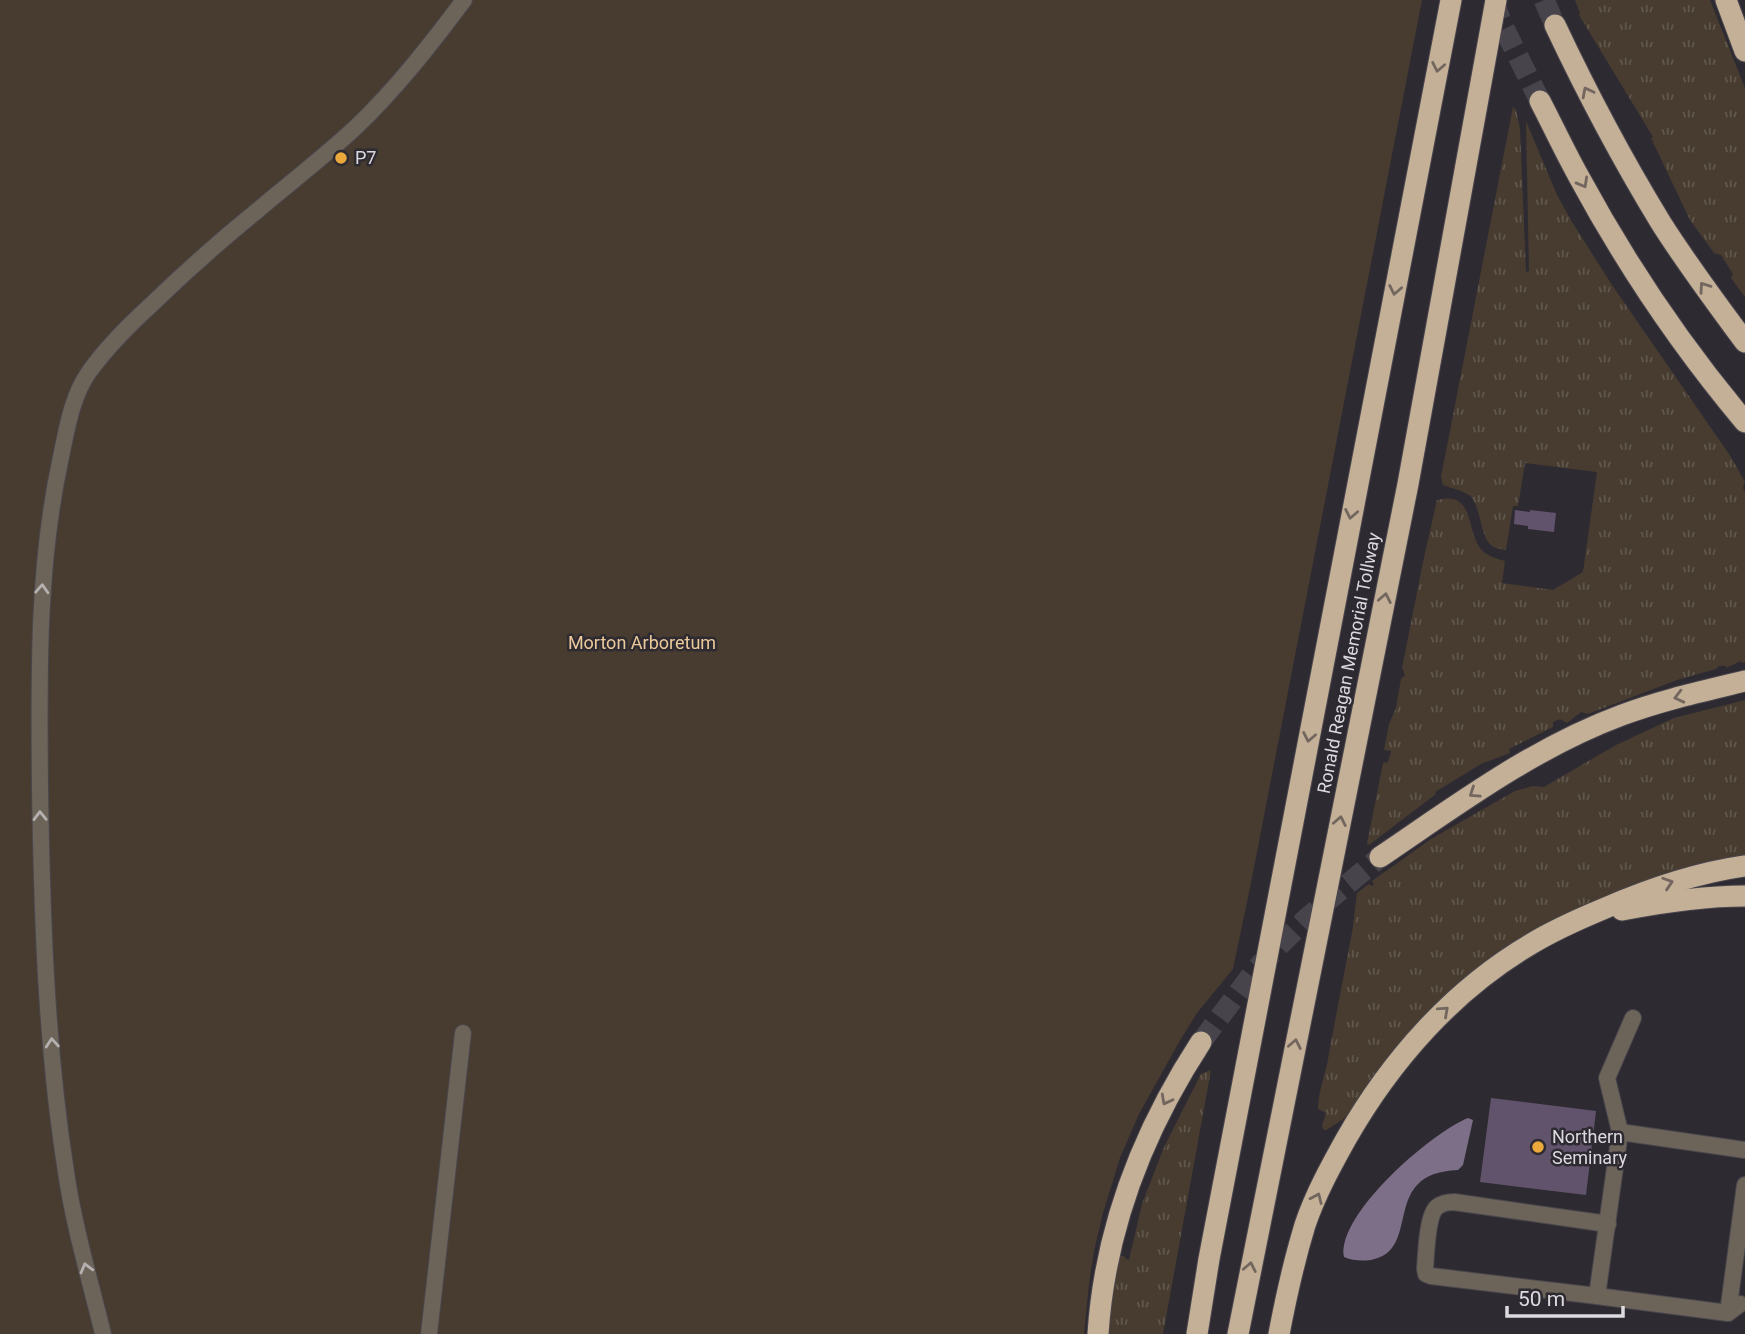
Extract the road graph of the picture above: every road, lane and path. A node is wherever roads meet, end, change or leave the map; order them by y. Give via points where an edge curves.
1 (464, 0) edge
2 (1451, 0) edge
3 (1496, 0) edge
4 (1726, 0) edge
5 (1555, 25) tunnel mouth
6 (1745, 51) edge
7 (1540, 101) tunnel mouth
8 (1745, 342) edge
9 (1722, 395) junction
10 (1745, 422) edge
11 (1745, 433) edge
12 (1745, 681) edge
13 (1380, 857) tunnel mouth
14 (1745, 866) edge
15 (1745, 895) edge
16 (1582, 918) junction
17 (1633, 1018) dead end
18 (463, 1033) dead end
19 (1201, 1042) tunnel mouth
20 (1620, 1132) junction
21 (1745, 1150) edge
22 (1745, 1185) edge
23 (1608, 1224) junction
24 (1597, 1296) junction
25 (1739, 1309) edge
26 (103, 1334) edge
27 (429, 1334) edge
28 (1098, 1334) edge
29 (1197, 1334) edge
30 (1238, 1334) edge
31 (1279, 1334) edge

26 -> 1 lane via 66,1174 50,1023 42,870 42,581 66,432 77,394 111,346 185,272 357,126
2 -> 29 highway, Ronald Reagan Memorial Tollway
30 -> 3 highway, Ronald Reagan Memorial Tollway via 1408,484
4 - 6 highway
8 -> 5 highway via 1648,201
7 -> 9 highway via 1620,248
9 - 10 highway
9 - 11 highway
12 -> 13 highway via 1654,704 1555,745 1492,781
16 -> 14 highway via 1675,880
15 - 16 highway via 1672,901
31 -> 16 highway via 1306,1223 1359,1115 1394,1065 1437,1016 1486,975 1531,944
17 - 20 lane via 1607,1078
18 - 27 lane
19 -> 28 highway via 1160,1111 1127,1187 1111,1245
20 - 21 lane
20 - 23 lane
22 - 25 lane
23 - 24 lane
23 - 24 lane via 1454,1202 1434,1210 1428,1236 1425,1269 1431,1276
24 - 25 lane

